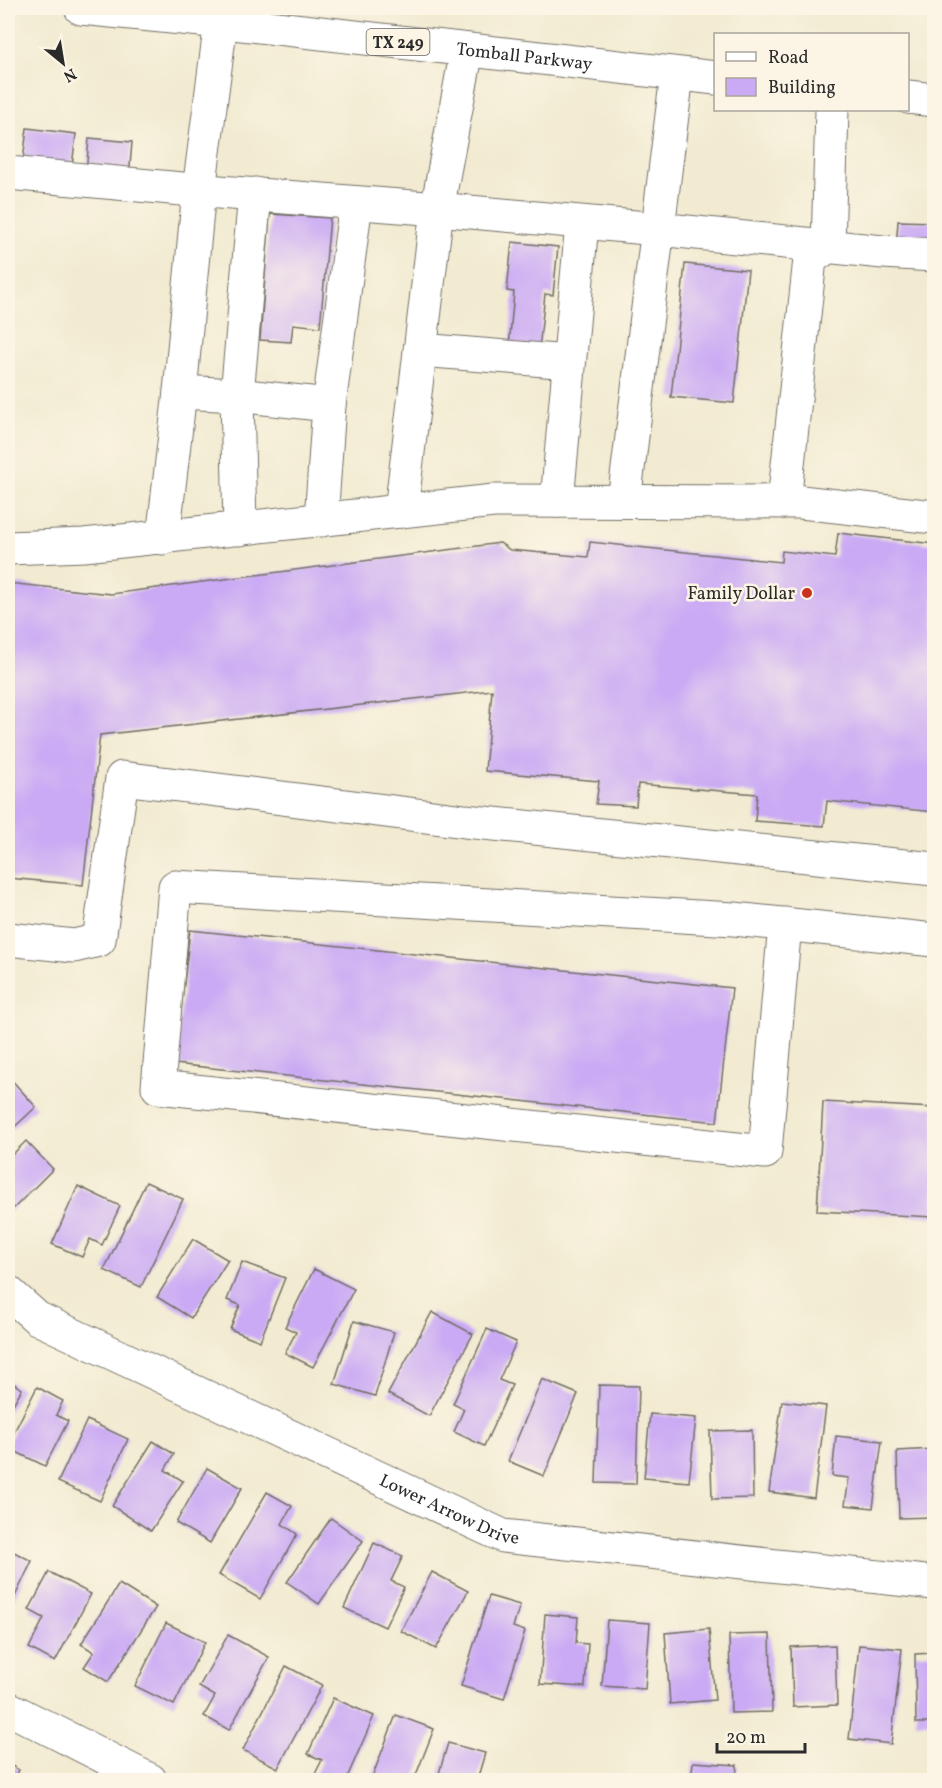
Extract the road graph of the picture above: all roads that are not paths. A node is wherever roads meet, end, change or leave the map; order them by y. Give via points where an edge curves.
1 (81, 8) edge
2 (221, 22) junction
3 (467, 50) junction
4 (677, 75) junction
5 (714, 78) edge
6 (909, 97) edge
7 (934, 100) edge
8 (832, 111) edge
9 (8, 173) edge
10 (199, 190) junction
11 (255, 194) junction
12 (356, 202) junction
13 (436, 209) junction
14 (582, 223) junction
15 (658, 229) junction
16 (828, 246) junction
17 (934, 255) edge
18 (420, 350) junction
19 (569, 362) junction
20 (180, 393) junction
21 (237, 395) junction
22 (329, 405) junction
23 (557, 501) junction
24 (624, 501) junction
25 (784, 502) junction
26 (401, 511) junction
27 (934, 517) edge
28 (321, 520) junction
29 (240, 529) junction
30 (163, 537) junction
31 (8, 548) edge
32 (934, 869) edge
33 (785, 924) junction
34 (8, 939) edge
35 (934, 939) edge
36 (8, 1292) edge
37 (934, 1583) edge
38 (8, 1708) edge
39 (150, 1780) edge

1 - 2 street, Tomball Parkway / TX 249
2 - 3 street, Tomball Parkway / TX 249
2 - 10 street
3 - 4 street, Tomball Parkway / TX 249
3 - 13 street
4 - 5 street, Tomball Parkway / TX 249
4 - 15 street
6 - 7 street
8 - 16 street
9 - 10 street
10 - 11 street
10 - 20 street
11 - 12 street
11 - 21 street
12 - 13 street
12 - 22 street
13 - 14 street
13 - 18 street
14 - 15 street
14 - 19 street
15 - 16 street
15 - 24 street
16 - 17 street
16 - 25 street via 810,259
18 - 19 street
18 - 26 street
19 - 23 street
20 - 21 street
20 - 30 street
21 - 22 street
21 - 29 street
22 - 28 street
23 - 24 street
23 - 26 street via 494,501
24 - 25 street
25 - 27 street
26 - 28 street
28 - 29 street
29 - 30 street
30 - 31 street
32 - 34 street via 465,821 122,778 99,940 74,946
33 - 33 street via 175,886 158,1087 765,1152
33 - 35 street
36 - 37 street, Lower Arrow Drive via 37,1318 503,1536
38 - 39 street

